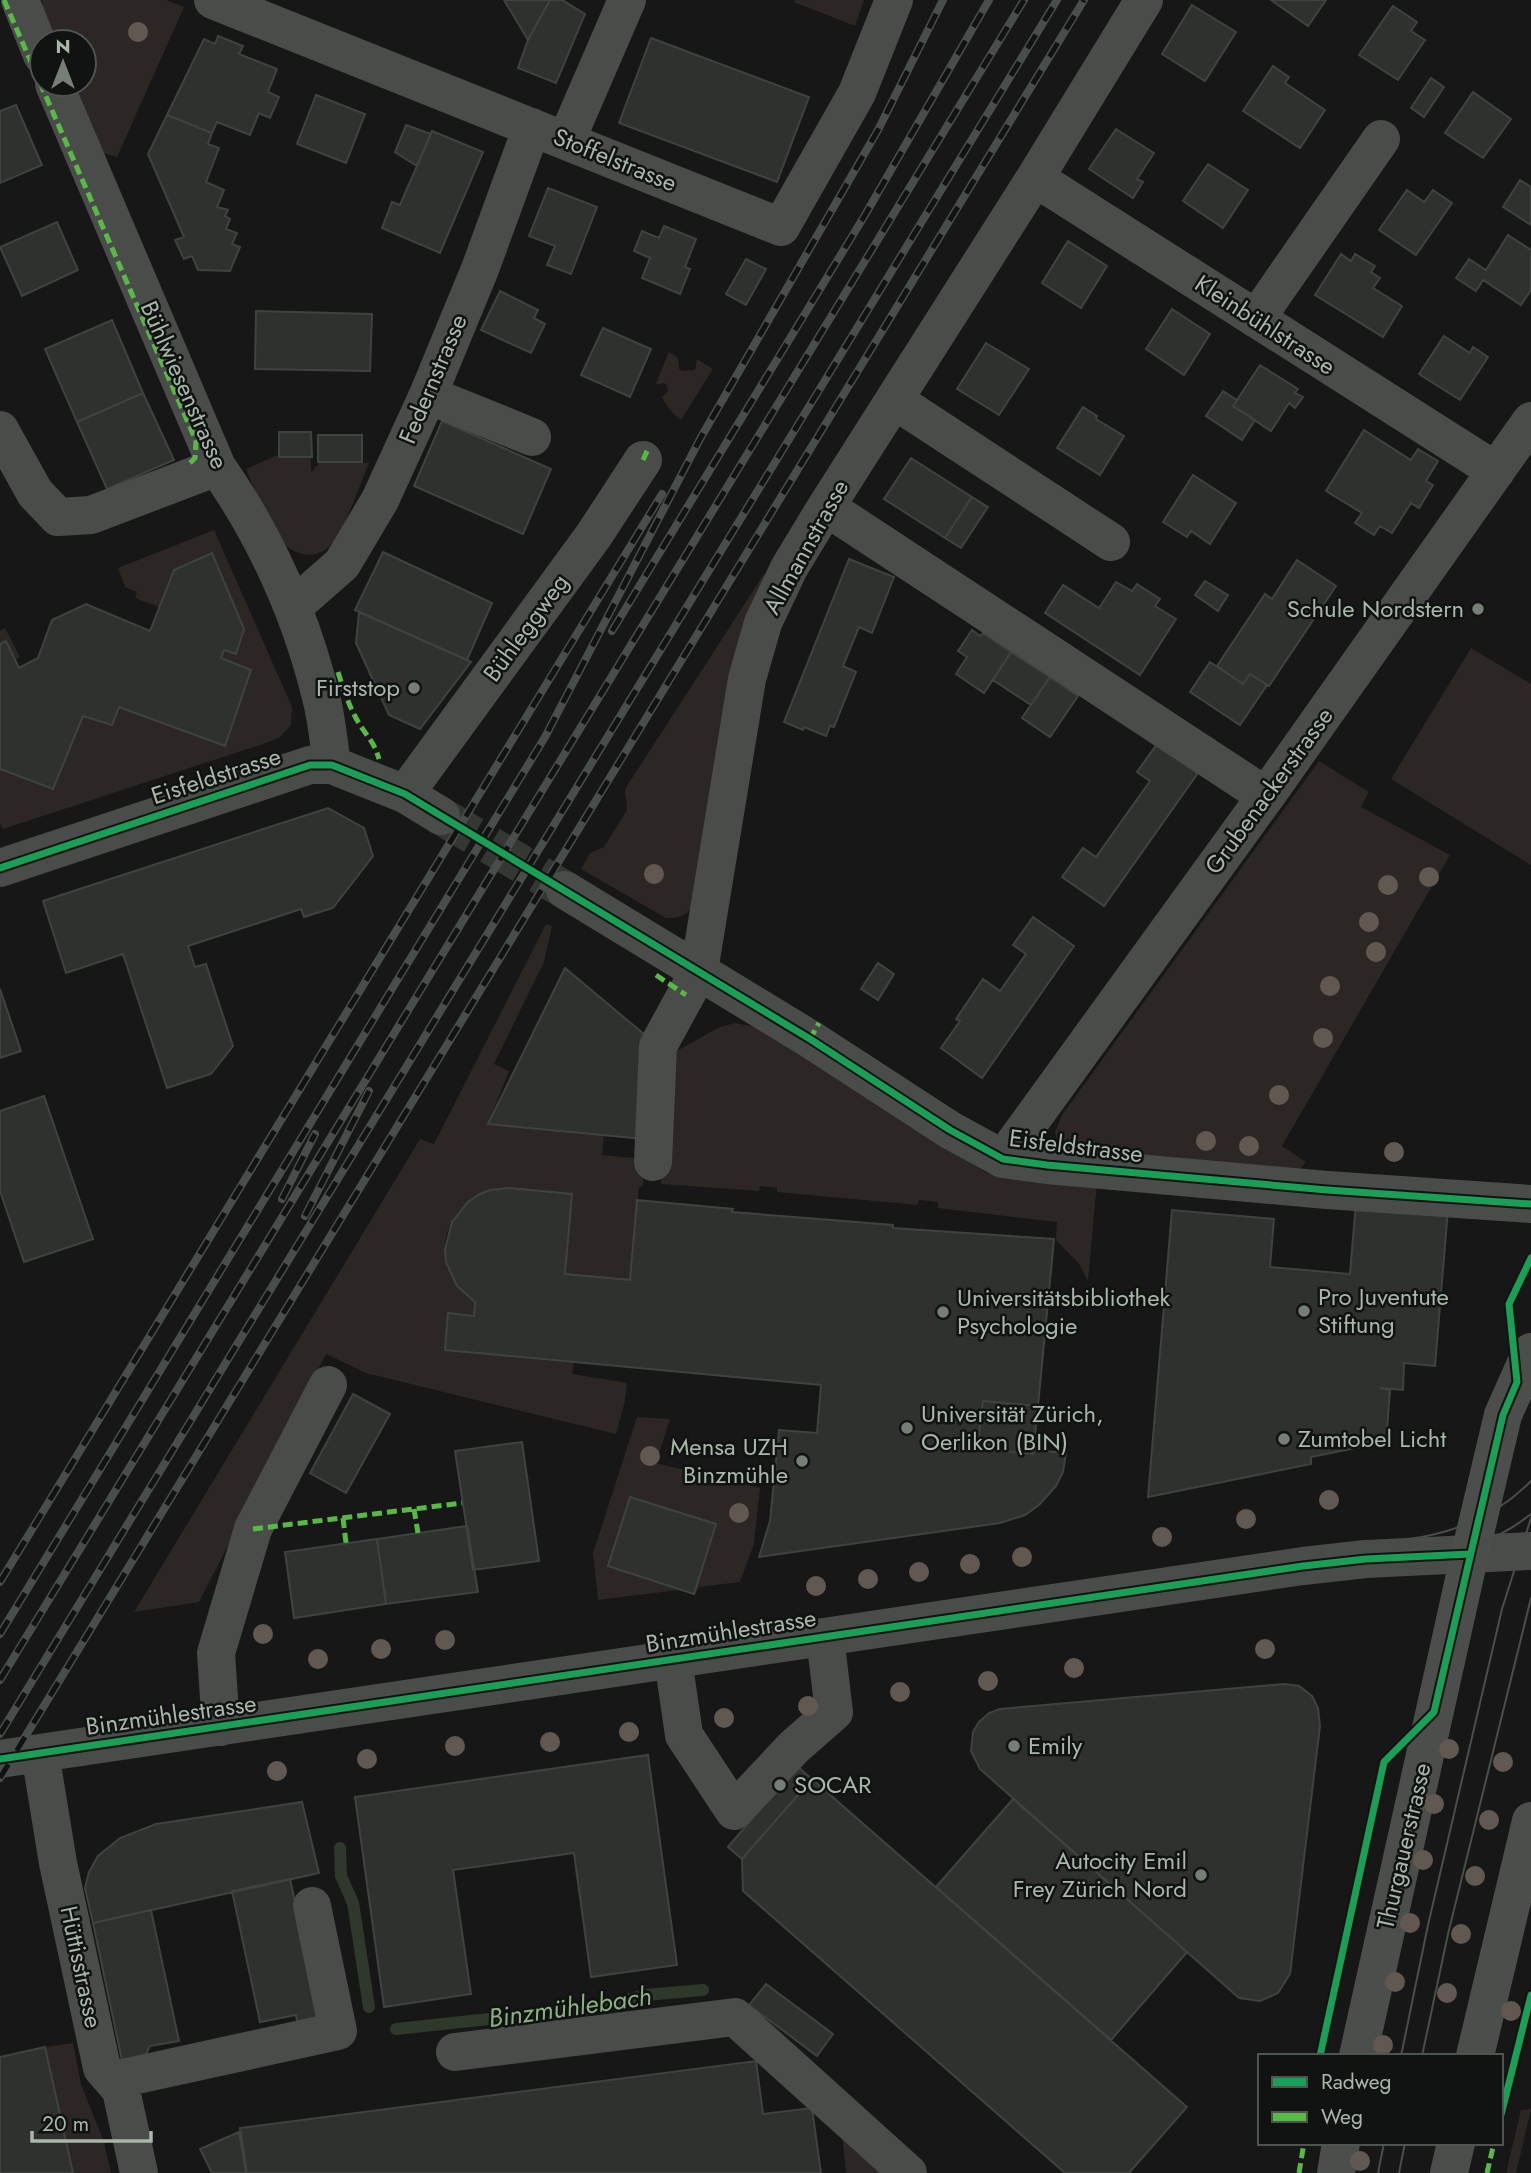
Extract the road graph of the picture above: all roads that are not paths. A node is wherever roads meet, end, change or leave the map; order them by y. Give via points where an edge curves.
1 (20, 0) edge
2 (213, 0) edge
3 (627, 0) edge
4 (894, 0) edge
5 (1144, 0) edge
6 (31, 28) edge
7 (60, 98) edge
8 (531, 127) junction
9 (1381, 138) dead end
10 (566, 141) junction
11 (1035, 178) junction
12 (1256, 319) junction
13 (428, 394) junction
14 (894, 400) junction
15 (1531, 421) edge
16 (0, 430) edge
17 (532, 437) dead end
18 (643, 460) dead end
19 (217, 467) junction
20 (1496, 471) junction
21 (826, 507) junction
22 (1111, 542) dead end
23 (293, 607) junction
24 (332, 765) junction
25 (405, 794) junction
26 (1266, 796) junction
27 (441, 816) tunnel mouth
28 (0, 868) edge
29 (565, 890) tunnel mouth
30 (699, 971) junction
31 (1003, 1159) junction
32 (653, 1162) dead end
33 (1531, 1204) edge
34 (1531, 1352) edge
35 (328, 1385) dead end
36 (1531, 1525) edge
37 (1531, 1551) edge
38 (1470, 1554) junction
39 (1531, 1576) edge
40 (825, 1637) junction
41 (673, 1659) junction
42 (221, 1727) junction
43 (40, 1754) junction
44 (0, 1759) edge
45 (1531, 1821) edge
46 (312, 1906) dead end
47 (455, 2052) dead end
48 (1358, 2054) edge
49 (1475, 2054) edge
50 (114, 2080) junction
51 (1341, 2145) edge
52 (1455, 2145) edge
53 (139, 2173) edge
54 (908, 2173) edge
55 (1336, 2173) edge
56 (1449, 2173) edge

1 - 6 street
2 - 8 street, Stoffelstrasse
3 - 10 street
4 - 10 street, Stoffelstrasse via 857,93 781,227
5 - 11 street, Allmannstrasse
7 - 19 street, Bühlwiesenstrasse
8 - 10 street, Stoffelstrasse
8 - 13 street, Federnstrasse
9 - 12 street
11 - 12 street, Kleinbühlstrasse
11 - 14 street, Allmannstrasse
12 - 20 street, Kleinbühlstrasse
13 - 17 street
13 - 23 street, Federnstrasse via 380,500 342,564
14 - 21 street, Allmannstrasse
14 - 22 street
15 - 20 street, Grubenackerstrasse
16 - 19 street via 34,493 58,517 91,515
18 - 25 street, Bühleggweg via 594,535
19 - 23 street, Bühlwiesenstrasse via 242,503
20 - 26 street, Grubenackerstrasse
21 - 26 street
21 - 30 street, Allmannstrasse via 763,623 747,679
23 - 24 street, Bühlwiesenstrasse via 323,703
24 - 25 street, Eisfeldstrasse
24 - 28 street, Eisfeldstrasse via 310,765
25 - 27 street, Eisfeldstrasse
26 - 31 street, Grubenackerstrasse
29 - 30 street, Eisfeldstrasse
30 - 31 street, Eisfeldstrasse
30 - 32 street, Allmannstrasse via 658,1046
31 - 33 street, Eisfeldstrasse
34 - 38 main road, Thurgauerstrasse via 1503,1415
35 - 42 street via 253,1529 216,1653
36 - 38 street
37 - 38 street
38 - 39 street
38 - 40 street, Binzmühlestrasse via 1303,1566
38 - 48 main road, Thurgauerstrasse
40 - 41 street, Binzmühlestrasse
40 - 41 street via 835,1712 734,1811 684,1735
41 - 42 street, Binzmühlestrasse
42 - 43 street, Binzmühlestrasse
43 - 44 street, Binzmühlestrasse
43 - 50 street, Hüttisstrasse via 102,2068
45 - 49 main road
46 - 50 street via 338,2031
47 - 54 street via 735,2017
50 - 53 street, Hüttisstrasse via 125,2104
51 - 55 main road
52 - 56 main road

